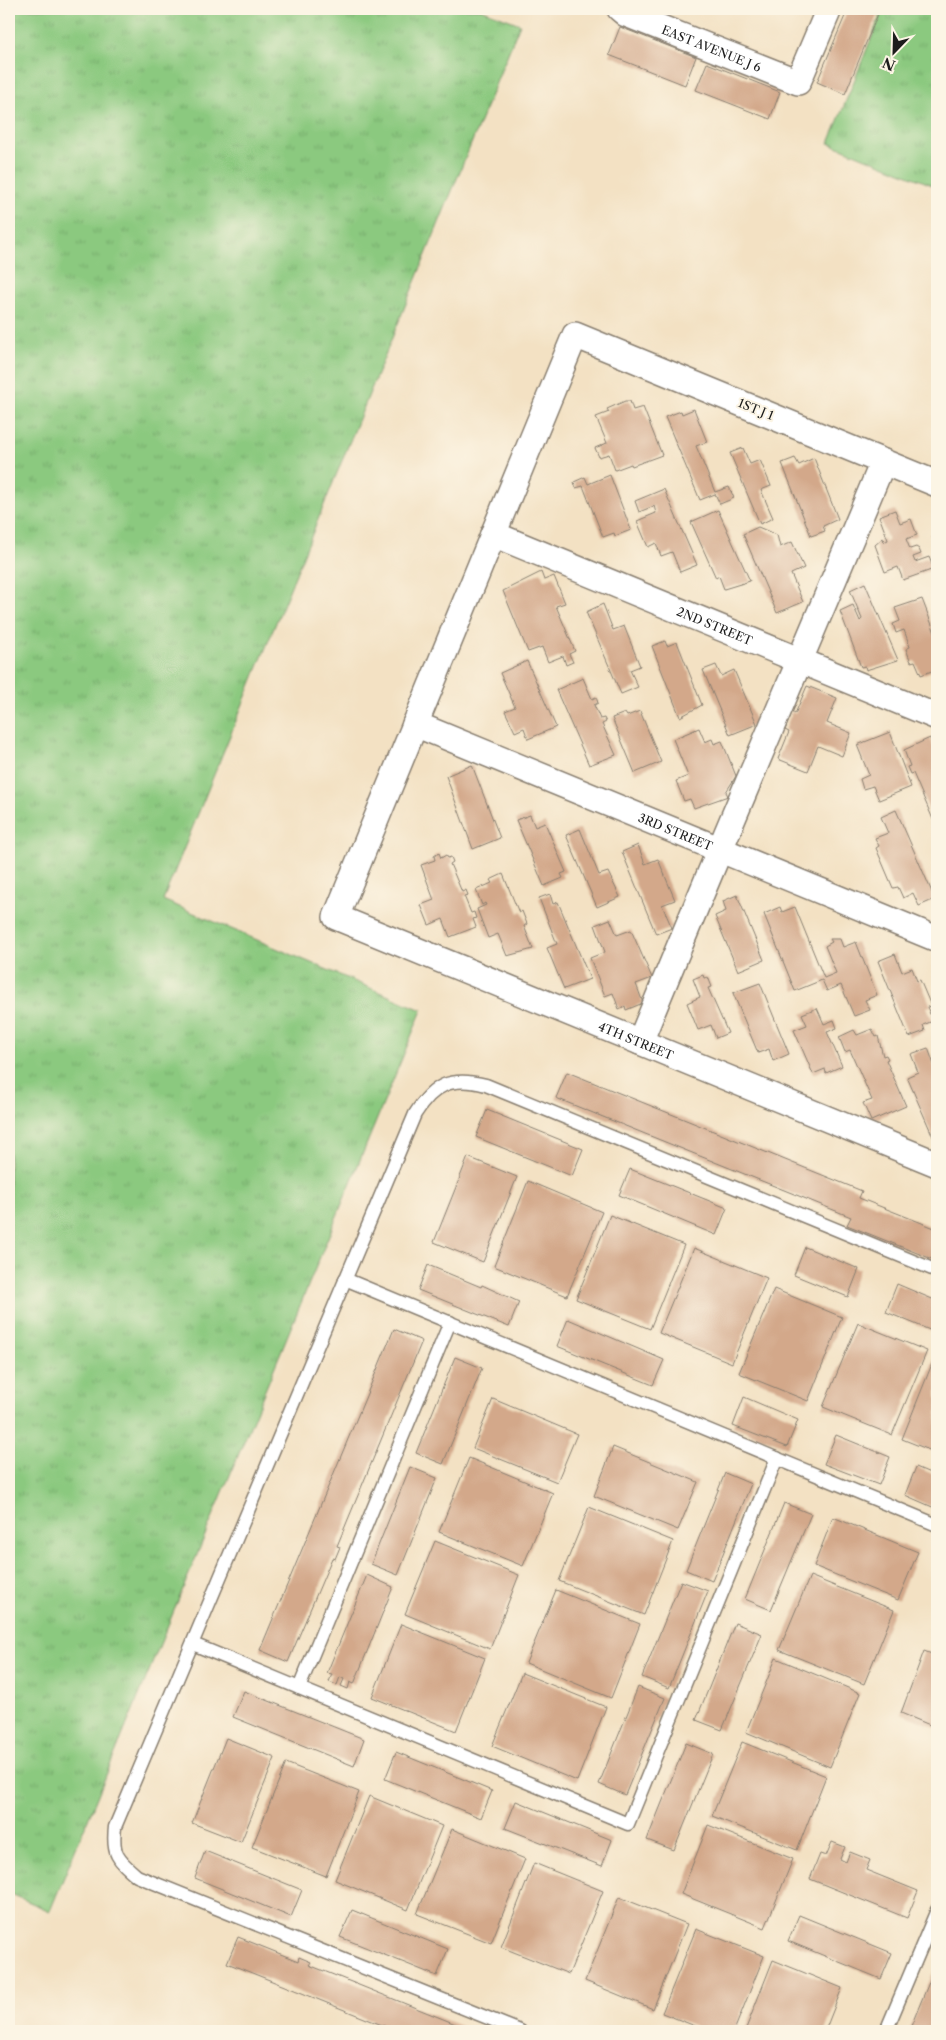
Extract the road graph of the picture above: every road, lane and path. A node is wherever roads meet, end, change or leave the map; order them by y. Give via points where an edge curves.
1 (830, 9) edge
2 (623, 11) edge
3 (883, 462) junction
4 (937, 484) edge
5 (493, 534) junction
6 (800, 661) junction
7 (937, 717) edge
8 (415, 724) junction
9 (718, 849) junction
10 (937, 939) edge
11 (640, 1042) junction
12 (937, 1164) edge
13 (937, 1271) edge
14 (345, 1279) junction
15 (450, 1322) junction
16 (777, 1458) junction
17 (937, 1525) edge
18 (192, 1644) junction
19 (299, 1688) junction
20 (937, 1910) edge
21 (520, 2031) edge
22 (886, 2031) edge

1 - 2 street, EAST AVENUE J 6 via 798,82
3 - 4 street, 1ST J 1
3 - 5 street, 1ST J 1 via 575,335
3 - 6 street
5 - 6 street, 2ND STREET
5 - 8 street
6 - 7 street, 2ND STREET
6 - 9 street
8 - 9 street, 3RD STREET
8 - 11 street, 4TH STREET via 336,917
9 - 10 street, 3RD STREET
9 - 11 street
11 - 12 street, 4TH STREET
13 - 14 lane via 468,1080 441,1084 425,1097
14 - 15 lane
14 - 18 lane
15 - 16 lane
15 - 19 lane
16 - 17 lane
16 - 19 lane via 628,1824
18 - 19 lane
18 - 21 lane via 115,1828 113,1847 120,1862 137,1876
20 - 22 lane

